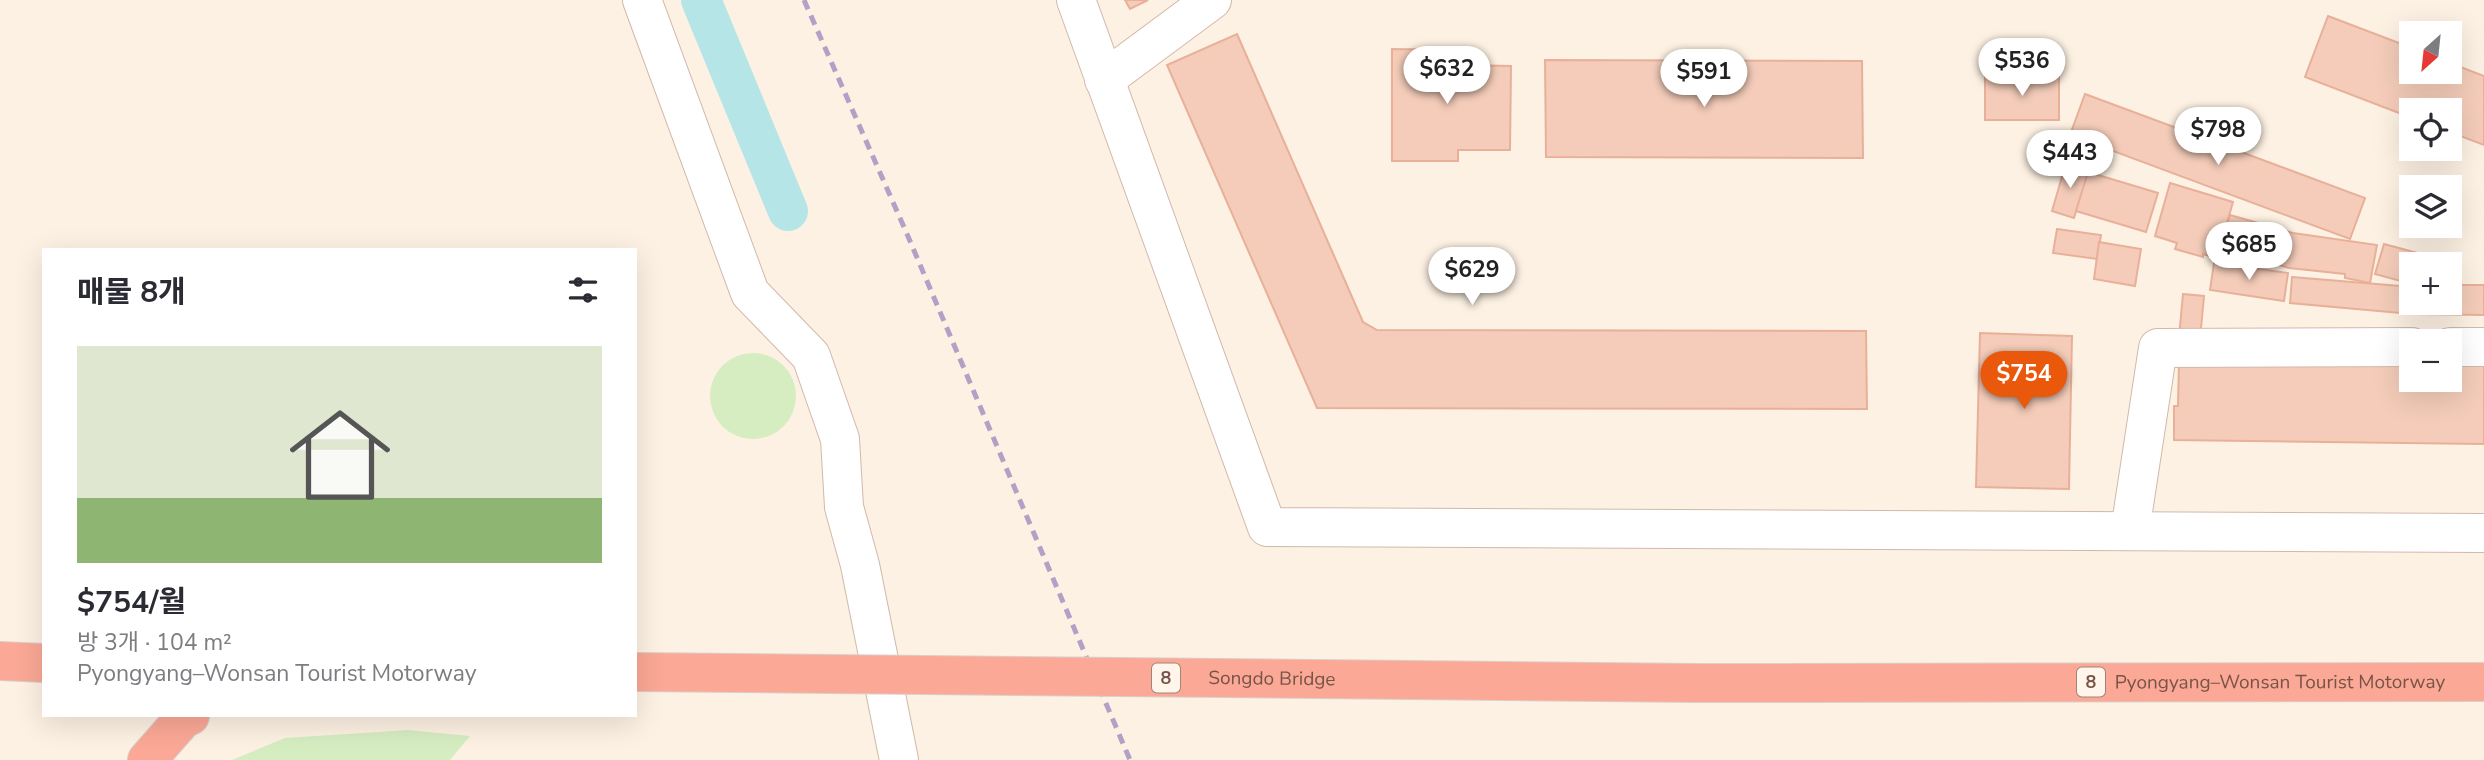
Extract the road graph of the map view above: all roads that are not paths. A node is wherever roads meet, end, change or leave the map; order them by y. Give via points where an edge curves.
1 (642, 0) edge
2 (1076, 0) edge
3 (1212, 0) edge
4 (1104, 80) junction
5 (2399, 347) edge
6 (2462, 347) edge
7 (2484, 347) edge
8 (2130, 531) junction
9 (2484, 533) edge
10 (0, 661) edge
11 (42, 663) edge
12 (637, 672) edge
13 (2484, 682) edge
14 (1697, 683) joint
15 (187, 717) edge
16 (148, 760) edge
17 (899, 760) edge

1 - 17 street via 751,293 811,356 840,439 844,507
2 - 4 street
3 - 4 street
4 - 8 street via 1267,527
5 - 8 street via 2158,348
6 - 7 street
8 - 9 street
10 - 11 highway
12 - 14 highway, Songdo Bridge / 8, bridge
13 - 14 highway, Pyongyang–Wonsan Tourist Motorway / 8
15 - 16 highway

